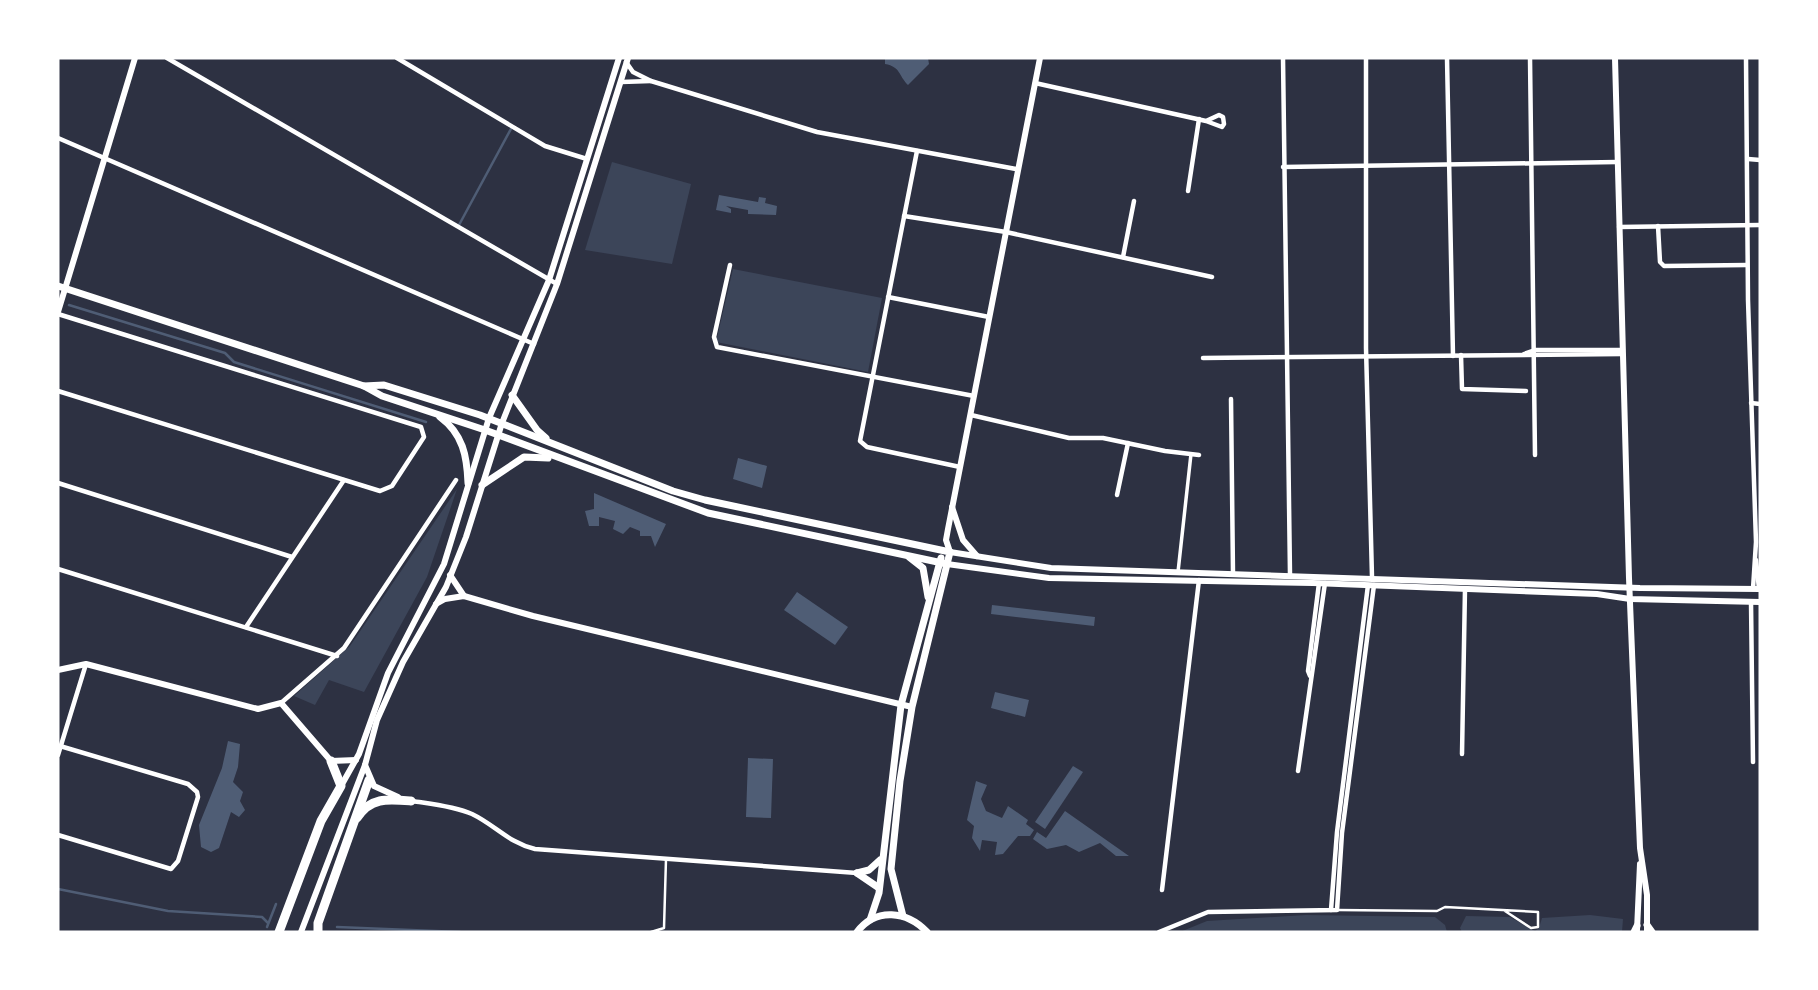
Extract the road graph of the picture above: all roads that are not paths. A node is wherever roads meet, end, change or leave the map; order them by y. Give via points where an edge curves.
1 (135, 58) edge
2 (167, 58) edge
3 (397, 58) edge
4 (1040, 58) edge
5 (1283, 58) edge
6 (1366, 58) edge
7 (1447, 58) edge
8 (1530, 58) edge
9 (1615, 58) edge
10 (1746, 58) edge
11 (622, 59) edge
12 (651, 81) junction
13 (620, 82) junction
14 (1035, 83) junction
15 (1199, 119) junction
16 (1206, 121) dead end
17 (58, 138) edge
18 (917, 151) junction
19 (105, 158) junction
20 (587, 159) junction
21 (1748, 159) junction
22 (1760, 160) edge
23 (1531, 162) junction
24 (1617, 162) junction
25 (1449, 163) junction
26 (1369, 166) junction
27 (1283, 167) junction
28 (1016, 169) junction
29 (1188, 191) dead end
30 (1134, 201) dead end
31 (904, 216) junction
32 (1747, 225) junction
33 (1760, 225) edge
34 (1658, 226) junction
35 (1619, 227) junction
36 (1006, 232) junction
37 (1123, 257) junction
38 (730, 265) dead end
39 (1747, 265) junction
40 (1212, 277) dead end
41 (549, 280) junction
42 (557, 284) junction
43 (61, 287) edge
44 (888, 297) junction
45 (58, 313) edge
46 (989, 317) junction
47 (523, 339) junction
48 (534, 344) junction
49 (1623, 352) junction
50 (1535, 353) junction
51 (1286, 355) junction
52 (1367, 355) junction
53 (1461, 355) junction
54 (1454, 356) junction
55 (1203, 358) dead end
56 (874, 377) junction
57 (364, 386) junction
58 (58, 391) edge
59 (1526, 391) dead end
60 (512, 395) junction
61 (974, 396) junction
62 (1231, 399) dead end
63 (1751, 403) junction
64 (1760, 404) edge
65 (435, 413) junction
66 (970, 415) junction
67 (489, 418) junction
68 (502, 424) junction
69 (485, 430) junction
70 (498, 435) junction
71 (552, 443) junction
72 (1128, 443) junction
73 (1191, 454) junction
74 (1199, 455) dead end
75 (1535, 455) dead end
76 (556, 458) junction
77 (960, 467) junction
78 (344, 480) junction
79 (456, 480) dead end
80 (58, 483) edge
81 (468, 483) junction
82 (482, 485) junction
83 (1117, 495) dead end
84 (952, 507) junction
85 (946, 549) junction
86 (906, 554) junction
87 (1757, 555) edge
88 (292, 557) junction
89 (978, 558) junction
90 (944, 563) junction
91 (58, 569) edge
92 (1178, 572) junction
93 (450, 575) junction
94 (1233, 575) junction
95 (1290, 575) junction
96 (1201, 576) junction
97 (1322, 583) junction
98 (1371, 583) junction
99 (1629, 588) junction
100 (1465, 589) junction
101 (1757, 589) edge
102 (464, 596) junction
103 (928, 599) junction
104 (1630, 599) junction
105 (1751, 601) junction
106 (1760, 602) edge
107 (435, 605) junction
108 (246, 627) junction
109 (337, 656) junction
110 (86, 664) junction
111 (58, 670) edge
112 (281, 703) junction
113 (901, 705) junction
114 (912, 707) junction
115 (60, 746) junction
116 (1462, 754) dead end
117 (58, 755) edge
118 (356, 760) junction
119 (331, 761) junction
120 (1753, 762) dead end
121 (365, 765) junction
122 (1298, 771) dead end
123 (369, 780) junction
124 (341, 786) junction
125 (411, 801) junction
126 (349, 831) junction
127 (58, 835) edge
128 (1641, 854) junction
129 (883, 856) junction
130 (666, 859) junction
131 (857, 873) junction
132 (879, 888) junction
133 (1162, 890) dead end
134 (1334, 910) junction
135 (1505, 911) junction
136 (903, 916) junction
137 (870, 920) junction
138 (1636, 930) edge
139 (1649, 930) edge
140 (279, 932) edge
141 (301, 932) edge
142 (318, 932) edge
143 (651, 932) edge
144 (857, 932) edge
145 (927, 932) edge
146 (1159, 932) edge

1 - 19 main road
2 - 41 street
3 - 20 street via 545,146
4 - 14 main road
5 - 27 street
6 - 26 street
7 - 25 street
8 - 23 street
9 - 24 main road
10 - 21 street
11 - 12 street
11 - 13 main road
11 - 20 main road
12 - 13 street
12 - 18 street via 817,132
13 - 42 main road
14 - 15 street
14 - 28 main road
15 - 16 street
15 - 29 street
17 - 19 street
18 - 28 street
18 - 31 street
19 - 43 main road
19 - 47 street
20 - 41 main road
21 - 22 street
21 - 32 street
23 - 24 street
23 - 25 street
23 - 50 street
24 - 35 main road
25 - 26 street
25 - 54 street
26 - 27 street
26 - 52 street
27 - 51 street
28 - 36 main road
30 - 37 street
31 - 36 street
31 - 44 street
32 - 33 street
32 - 34 street
32 - 39 street
34 - 35 street
34 - 39 street via 1664,266
35 - 49 main road
36 - 37 street
36 - 46 main road
37 - 40 street
38 - 56 street via 714,337 717,347
39 - 63 street
41 - 42 street
41 - 47 main road
42 - 48 main road
43 - 45 main road
43 - 57 main road
44 - 46 street
44 - 56 street
45 - 78 street via 421,427 425,437 387,490
46 - 61 main road
47 - 48 street
47 - 67 main road
48 - 60 main road
49 - 50 street
49 - 99 main road
50 - 53 street
50 - 75 street
51 - 52 street
51 - 55 street
51 - 95 street
52 - 54 street
52 - 98 street
53 - 54 street
53 - 59 street via 1462,389
56 - 61 street
56 - 77 street via 861,443
57 - 65 main road
57 - 67 main road via 384,385
58 - 78 street
60 - 68 main road
60 - 71 main road
61 - 66 main road
62 - 94 street via 1228,455
63 - 64 street
63 - 87 street
65 - 69 main road
65 - 81 main road via 461,442 467,456
66 - 72 street via 1069,438
66 - 77 main road
67 - 68 main road
67 - 69 main road
68 - 70 main road
68 - 71 main road
69 - 70 main road
69 - 81 main road
70 - 76 main road
70 - 82 main road
71 - 85 main road via 705,500
72 - 73 street
72 - 83 street
73 - 74 street
73 - 92 street
76 - 82 main road via 524,457
76 - 86 main road via 708,513
77 - 84 main road
78 - 88 street
79 - 109 street
80 - 88 street
81 - 118 main road via 444,564 388,673
82 - 93 main road
84 - 85 main road
84 - 89 main road via 962,540
85 - 89 main road
85 - 90 main road
86 - 90 main road
86 - 103 main road via 923,568
87 - 101 street
88 - 108 street
89 - 92 main road via 1051,568
90 - 96 main road via 1049,578
90 - 103 main road
90 - 114 main road
91 - 108 street
92 - 96 main road
93 - 102 main road
93 - 107 main road
94 - 95 main road
94 - 96 main road
95 - 98 main road
96 - 97 main road
96 - 133 street
97 - 98 main road
97 - 122 street
98 - 99 main road
98 - 100 main road
98 - 134 street
99 - 101 main road
99 - 104 main road
100 - 104 main road
100 - 116 street
102 - 107 main road
102 - 113 main road
103 - 113 main road
104 - 105 main road
104 - 128 main road
105 - 106 main road
105 - 120 street
107 - 121 main road via 384,703
108 - 109 street
109 - 112 street
110 - 111 main road
110 - 112 main road via 258,709
110 - 115 street
112 - 119 main road
113 - 114 main road
113 - 129 main road
114 - 136 main road via 892,858
115 - 117 street
115 - 127 street via 188,784 198,797 178,861 171,869
118 - 119 main road
118 - 124 main road
119 - 124 highway
121 - 123 main road
121 - 141 main road
123 - 125 main road via 382,792
123 - 126 highway
124 - 140 highway via 321,821
125 - 126 highway via 377,800
125 - 130 street via 463,811 503,837 535,849
126 - 142 highway
128 - 138 main road
128 - 139 main road
129 - 131 main road via 876,866
129 - 132 main road
130 - 131 street
130 - 143 lane via 664,928
131 - 132 main road
132 - 137 main road
134 - 135 lane via 1437,911 1445,907
134 - 146 street via 1208,912
135 - 135 lane via 1534,929 1540,924 1538,912
136 - 137 main road
136 - 145 main road
137 - 144 main road

